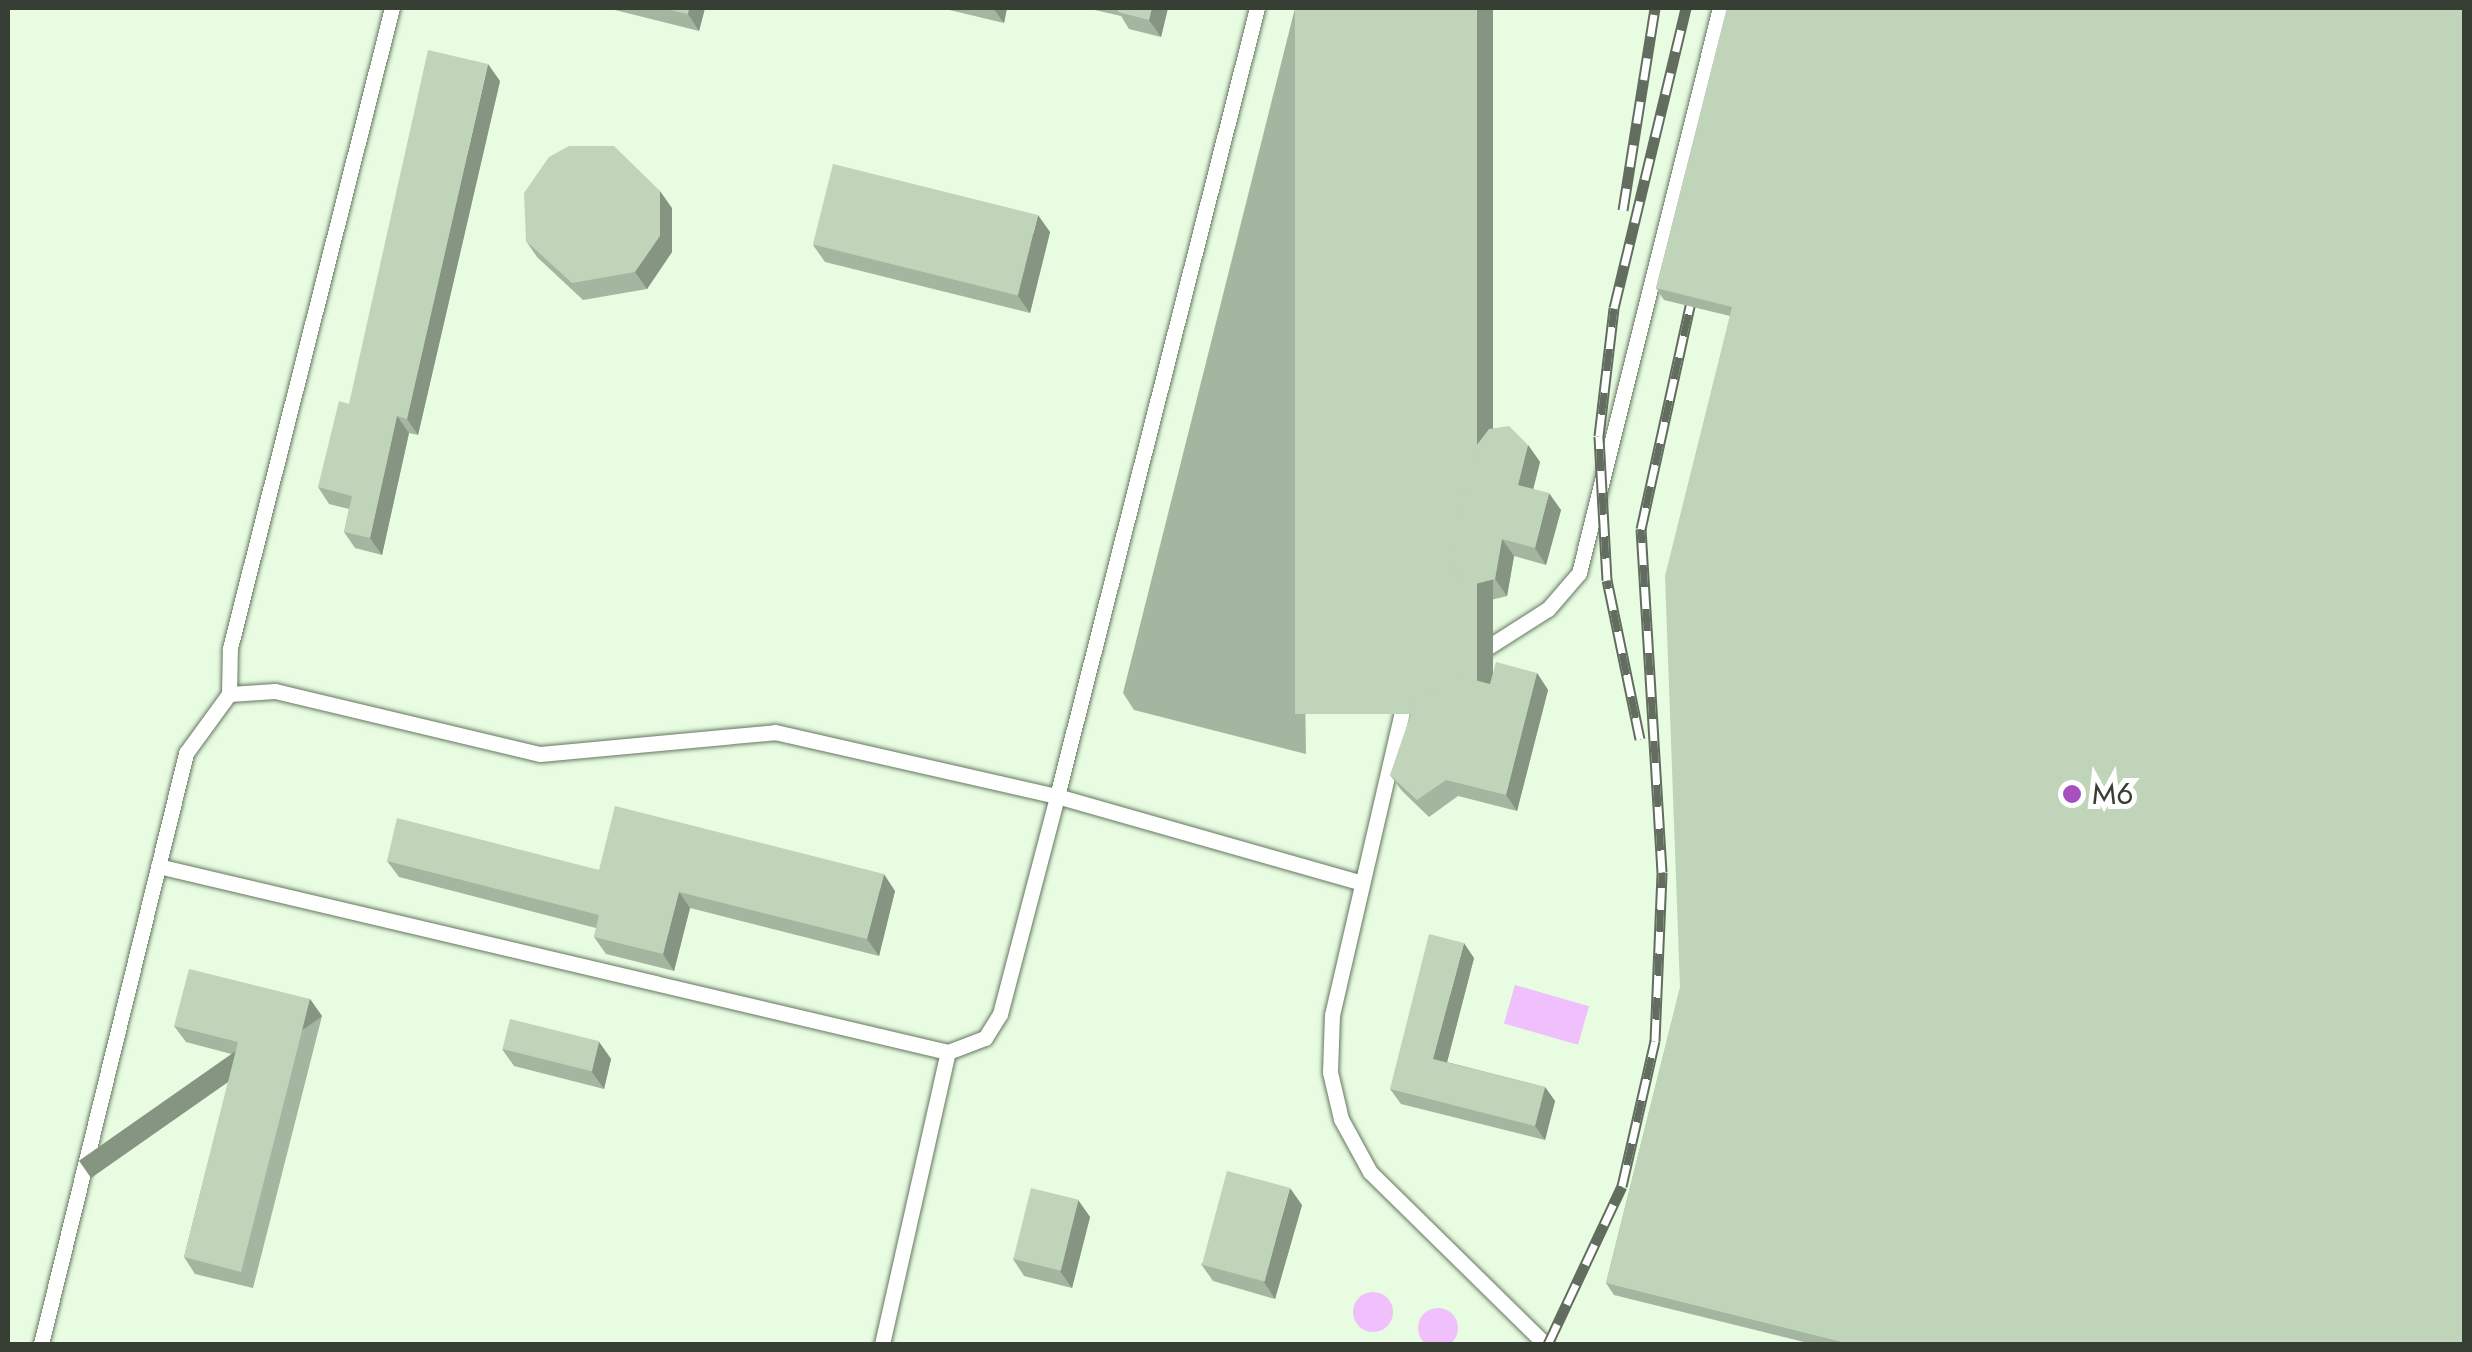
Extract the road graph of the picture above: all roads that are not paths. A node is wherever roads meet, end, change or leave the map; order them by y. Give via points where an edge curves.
1 (392, 8) edge
2 (1257, 8) edge
3 (1720, 8) edge
4 (229, 694) junction
5 (1056, 796) junction
6 (158, 866) junction
7 (1356, 881) junction
8 (948, 1052) junction
9 (42, 1344) edge
10 (882, 1344) edge
11 (1545, 1344) edge

1 - 4 lane via 230,648
2 - 5 lane
3 - 7 lane via 1578,573 1548,609 1404,700
4 - 5 lane via 276,692 540,754 775,732
4 - 6 lane via 186,753
5 - 7 lane
5 - 8 lane via 1000,1014 985,1038
6 - 8 lane
6 - 9 lane
7 - 11 lane via 1358,911 1332,1015 1330,1072 1341,1119 1394,1199
8 - 10 lane

